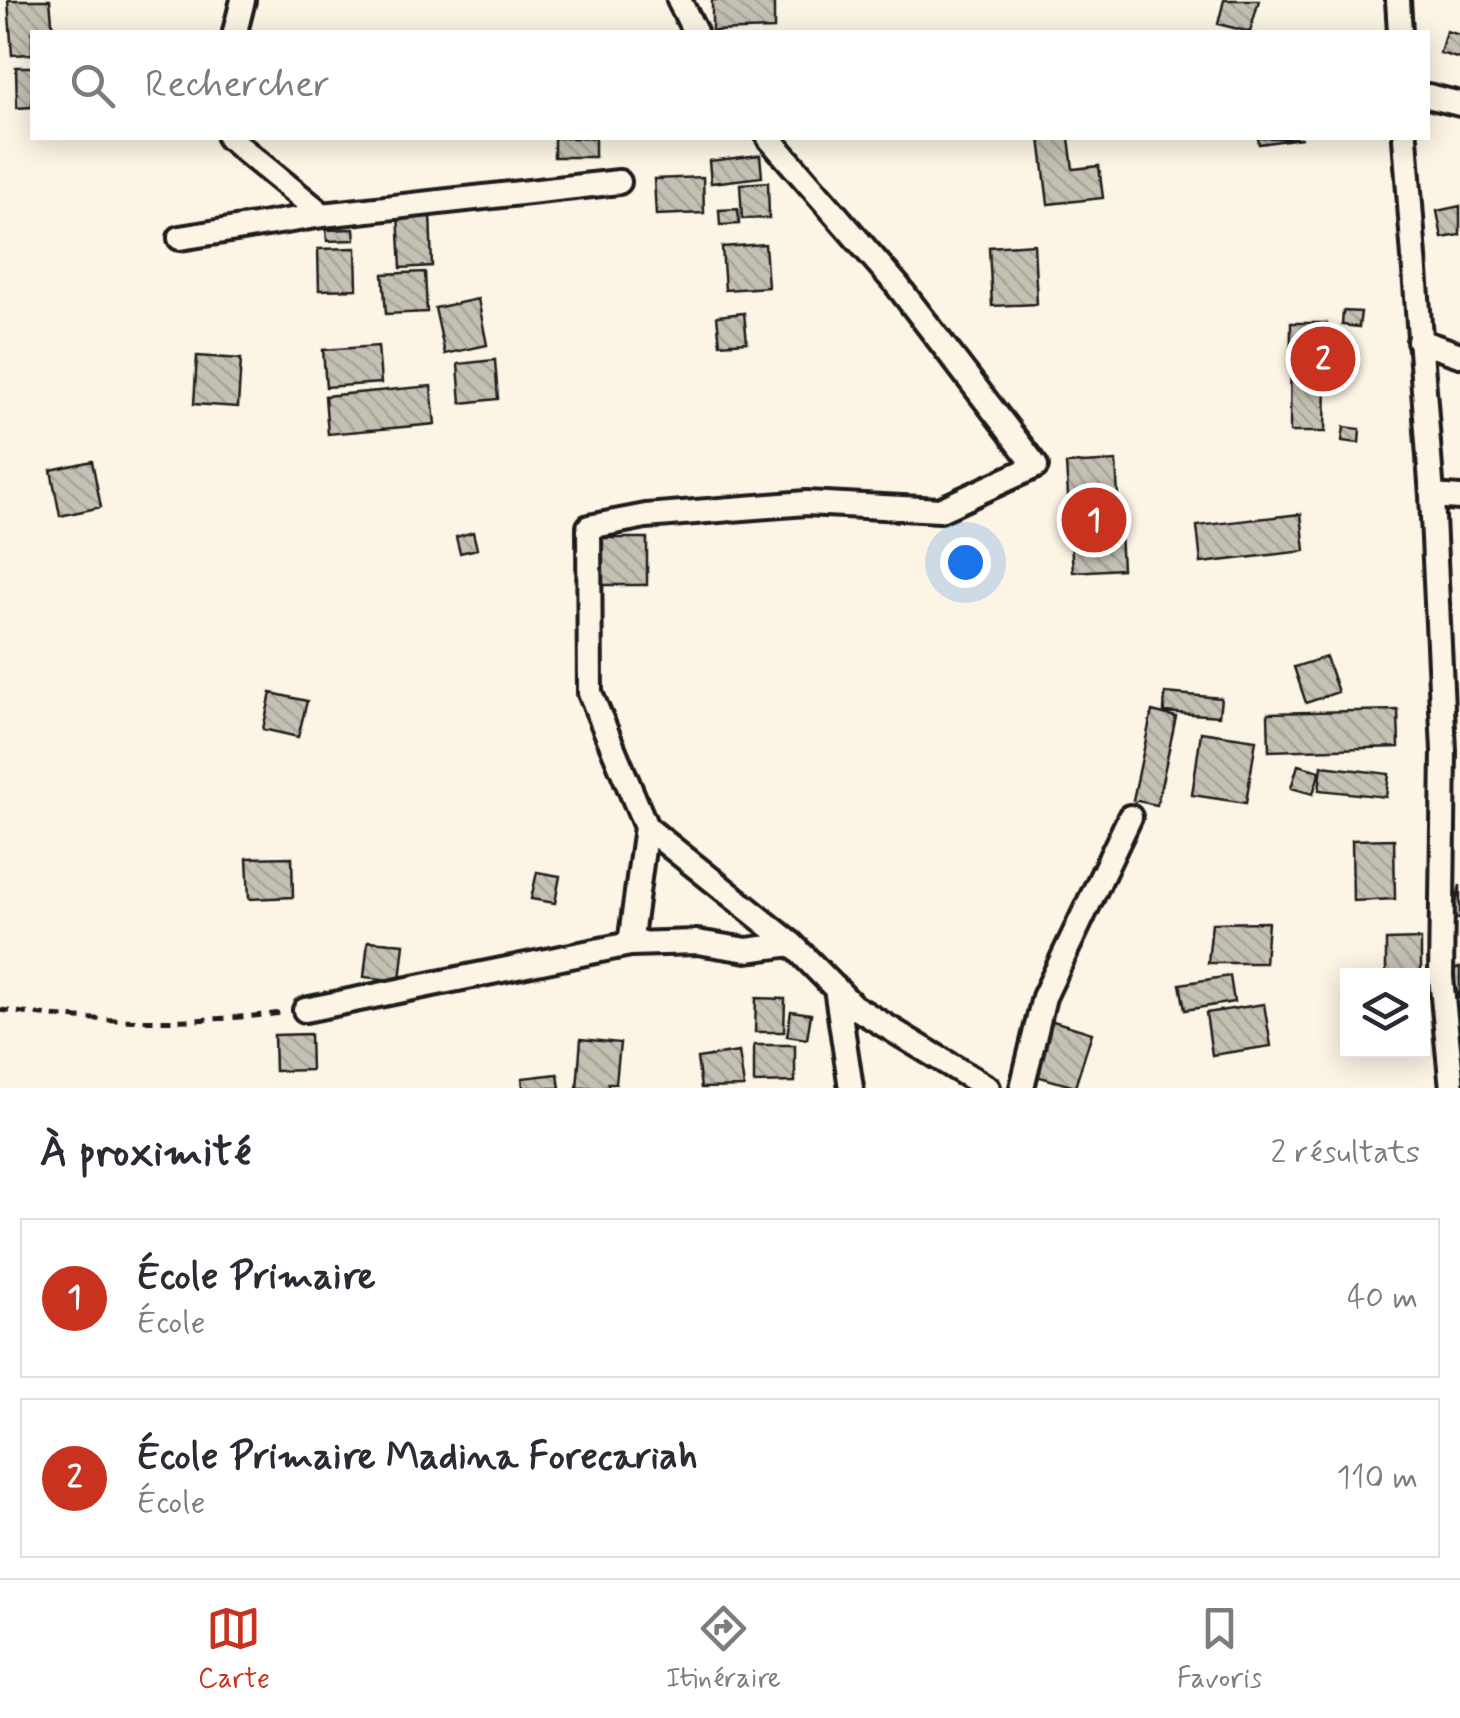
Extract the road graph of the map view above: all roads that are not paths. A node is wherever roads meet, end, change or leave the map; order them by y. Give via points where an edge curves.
1 (243, 0) edge
2 (679, 0) edge
3 (1398, 0) edge
4 (236, 30) edge
5 (694, 30) edge
6 (1400, 30) edge
7 (1430, 96) edge
8 (1460, 104) edge
9 (231, 140) edge
10 (771, 140) edge
11 (1405, 140) edge
12 (619, 182) dead end
13 (323, 215) junction
14 (180, 238) dead end
15 (1420, 342) junction
16 (1460, 355) edge
17 (1432, 496) junction
18 (1460, 498) edge
19 (1130, 817) dead end
20 (646, 827) junction
21 (630, 944) junction
22 (792, 944) junction
23 (835, 986) junction
24 (305, 1010) road end
25 (851, 1088) edge
26 (988, 1088) edge
27 (1022, 1088) edge
28 (1452, 1088) edge

1 - 4 street
2 - 5 street
3 - 6 street
7 - 8 street
9 - 13 street
10 - 20 street via 896,286 1036,466 940,510 806,502 589,527 590,693
11 - 15 street
12 - 13 street
13 - 14 street
15 - 16 street
15 - 17 street
17 - 18 street
17 - 28 street via 1444,751 1440,977
19 - 27 street via 1044,997
20 - 21 street
20 - 22 street
21 - 22 street via 697,942 748,950
21 - 24 street
22 - 23 street
23 - 25 street
23 - 26 street via 853,1006

